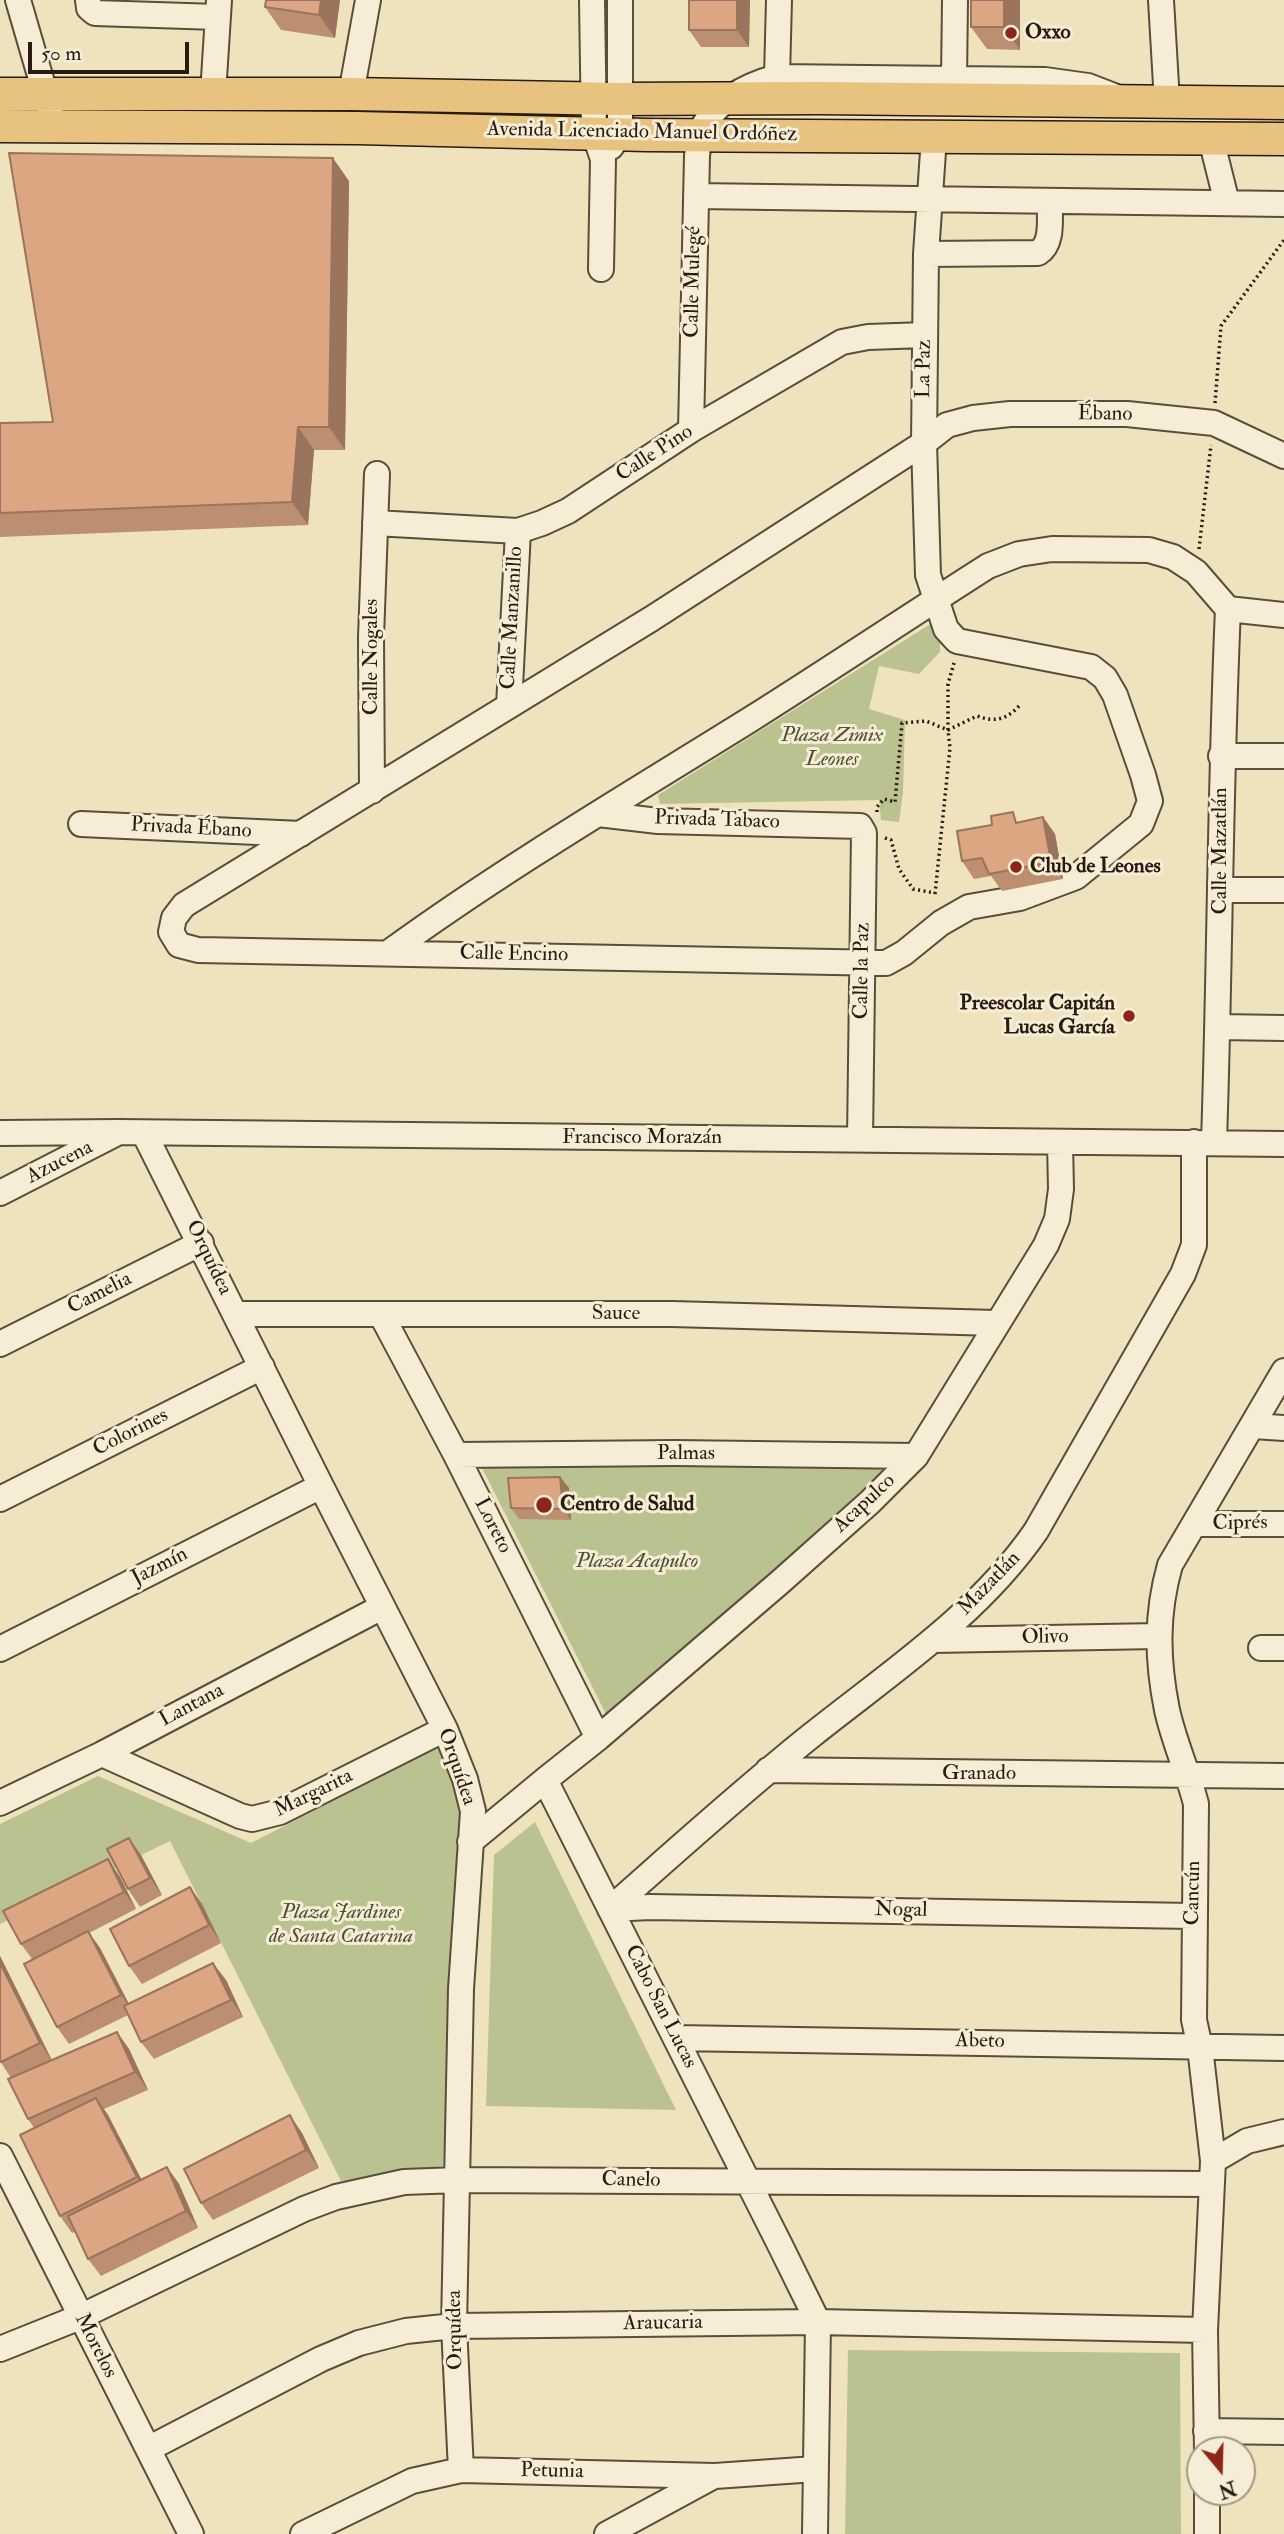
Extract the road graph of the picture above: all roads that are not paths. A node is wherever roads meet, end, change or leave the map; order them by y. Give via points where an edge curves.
1 (18, 0) edge
2 (88, 0) edge
3 (368, 0) edge
4 (779, 0) edge
5 (955, 0) edge
6 (1161, 0) edge
7 (593, 4) edge
8 (620, 4) edge
9 (218, 9) edge
10 (777, 77) junction
11 (954, 79) junction
12 (44, 93) junction
13 (918, 93) junction
14 (0, 94) edge
15 (213, 94) junction
16 (351, 94) junction
17 (607, 98) junction
18 (729, 99) junction
19 (1038, 101) junction
20 (1132, 102) junction
21 (1167, 102) junction
22 (1284, 103) edge
23 (2, 117) edge
24 (55, 126) junction
25 (700, 135) junction
26 (836, 136) junction
27 (934, 137) junction
28 (1211, 139) junction
29 (1284, 139) edge
30 (606, 142) junction
31 (696, 196) junction
32 (928, 199) junction
33 (1050, 201) junction
34 (1227, 203) junction
35 (1284, 204) edge
36 (926, 254) junction
37 (601, 269) dead end
38 (925, 335) junction
39 (691, 430) junction
40 (924, 443) junction
41 (1284, 456) edge
42 (377, 474) dead end
43 (374, 523) junction
44 (518, 531) junction
45 (935, 600) junction
46 (1228, 609) junction
47 (1284, 615) edge
48 (509, 706) junction
49 (1221, 756) junction
50 (1284, 756) edge
51 (372, 791) junction
52 (598, 814) junction
53 (80, 824) dead end
54 (301, 834) junction
55 (871, 834) joint
56 (1221, 890) junction
57 (1284, 890) edge
58 (969, 907) joint
59 (171, 932) joint
60 (388, 953) junction
61 (864, 962) junction
62 (1218, 1027) junction
63 (1284, 1028) edge
64 (119, 1132) junction
65 (0, 1133) edge
66 (144, 1133) junction
67 (860, 1139) junction
68 (1204, 1142) junction
69 (1060, 1143) junction
70 (1284, 1144) edge
71 (0, 1194) edge
72 (201, 1243) junction
73 (236, 1314) junction
74 (383, 1316) junction
75 (996, 1324) junction
76 (0, 1344) edge
77 (262, 1367) junction
78 (1284, 1371) edge
79 (1253, 1426) junction
80 (1284, 1428) edge
81 (456, 1455) junction
82 (916, 1456) junction
83 (321, 1486) junction
84 (0, 1499) edge
85 (1195, 1524) junction
86 (1284, 1524) edge
87 (383, 1607) junction
88 (1158, 1636) junction
89 (933, 1640) junction
90 (0, 1649) edge
91 (445, 1729) junction
92 (598, 1738) junction
93 (102, 1754) junction
94 (768, 1770) junction
95 (1189, 1774) junction
96 (1284, 1776) edge
97 (545, 1780) junction
98 (0, 1803) edge
99 (470, 1842) junction
100 (610, 1909) junction
101 (1193, 1916) junction
102 (677, 2038) junction
103 (1200, 2047) junction
104 (1284, 2048) edge
105 (1284, 2132) edge
106 (0, 2156) edge
107 (1212, 2173) junction
108 (457, 2180) junction
109 (748, 2183) junction
110 (80, 2317) junction
111 (818, 2322) junction
112 (454, 2326) junction
113 (1205, 2330) junction
114 (0, 2349) edge
115 (1284, 2432) edge
116 (1206, 2436) edge
117 (1245, 2436) edge
118 (148, 2449) junction
119 (815, 2469) junction
120 (461, 2470) junction
121 (715, 2476) junction
122 (1207, 2506) edge
123 (188, 2533) edge
124 (303, 2534) edge
125 (607, 2534) edge
126 (815, 2534) edge
127 (1207, 2534) edge

1 - 12 street
2 - 9 street via 95,13
3 - 16 street
4 - 10 street
5 - 11 street
6 - 21 street
7 - 8 street
7 - 17 street
8 - 17 street
9 - 15 street
10 - 13 street
10 - 18 street via 755,83
11 - 13 street
11 - 20 street via 1045,80 1088,86
12 - 14 main road, Avenida Licenciado Manuel Ordóñez
12 - 15 main road, Avenida Licenciado Manuel Ordóñez
12 - 24 street
13 - 18 main road, Avenida Licenciado Manuel Ordóñez
13 - 19 main road, Avenida Licenciado Manuel Ordóñez
13 - 26 main road
13 - 27 main road via 932,115
15 - 16 main road, Avenida Licenciado Manuel Ordóñez
16 - 17 main road, Avenida Licenciado Manuel Ordóñez
17 - 18 main road, Avenida Licenciado Manuel Ordóñez
17 - 30 street
18 - 25 street via 708,119
19 - 20 main road, Avenida Licenciado Manuel Ordóñez
19 - 27 main road via 961,122
20 - 21 main road, Avenida Licenciado Manuel Ordóñez
21 - 22 main road, Avenida Licenciado Manuel Ordóñez
23 - 24 main road, Avenida Licenciado Manuel Ordóñez
24 - 30 main road, Avenida Licenciado Manuel Ordóñez via 357,128
25 - 26 main road, Avenida Licenciado Manuel Ordóñez
25 - 30 main road, Avenida Licenciado Manuel Ordóñez
25 - 31 street, Calle Mulegé
26 - 27 main road, Avenida Licenciado Manuel Ordóñez
27 - 28 main road, Avenida Licenciado Manuel Ordóñez
27 - 32 street, La Paz
28 - 29 main road, Avenida Licenciado Manuel Ordóñez
28 - 34 street
30 - 37 street
31 - 32 street
31 - 39 street, Calle Mulegé
32 - 33 street
32 - 36 street, La Paz
33 - 34 street
33 - 36 street via 1048,240 1038,253
34 - 35 street
36 - 38 street, La Paz
38 - 39 street, Calle Pino via 842,342
38 - 40 street, La Paz
39 - 44 street, Calle Pino via 569,511
40 - 41 street, Ébano via 947,425 973,418 1126,414 1214,423
40 - 45 street, La Paz via 928,575
40 - 48 street, Ébano
42 - 43 street, Calle Nogales
43 - 44 street, Calle Pino
43 - 51 street, Calle Nogales
44 - 48 street, Calle Manzanillo
45 - 46 street via 988,566 1019,554 1149,550 1196,572
45 - 52 street
45 - 58 street, La Paz via 946,629 957,641 1091,667 1105,678 1115,695 1150,801 1141,824 1076,877 1020,898
46 - 47 street
46 - 49 street, Calle Mazatlán
48 - 51 street, Ébano
49 - 50 street
49 - 56 street, Calle Mazatlán
51 - 54 street, Ébano
52 - 55 street, Privada Tabaco via 659,821 837,824 860,826
52 - 60 street
53 - 54 street, Privada Ébano
54 - 59 street, Ébano via 184,905
55 - 61 street, Calle la Paz
56 - 57 street
56 - 62 street, Calle Mazatlán
58 - 61 street, Calle Encino via 886,963
59 - 60 street, Calle Encino via 180,945 198,950
60 - 61 street, Calle Encino
61 - 67 street, Calle la Paz
62 - 63 street
62 - 68 street, Calle Mazatlán
64 - 65 street, Francisco Morazán
64 - 66 street, Francisco Morazán
64 - 71 street, Azucena
66 - 67 street, Francisco Morazán
66 - 72 street, Orquídea
67 - 69 street, Francisco Morazán
68 - 69 street, Francisco Morazán
68 - 70 street, Francisco Morazán
68 - 89 street, Mazatlán via 1194,1245 1184,1274 1036,1531 1006,1571
69 - 75 street, Acapulco via 1058,1219
72 - 73 street, Orquídea
72 - 76 street, Camelia
73 - 74 street, Sauce
73 - 77 street, Orquídea
74 - 75 street, Sauce via 672,1314
74 - 81 street, Loreto
75 - 82 street, Acapulco
77 - 83 street, Orquídea
77 - 84 street, Colorines
78 - 79 street, Cancún
79 - 80 street
79 - 85 street, Cancún
81 - 82 street, Palmas
81 - 92 street, Loreto
82 - 92 street, Acapulco via 779,1583
83 - 87 street, Orquídea
83 - 90 street, Jazmín
85 - 86 street, Ciprés
85 - 88 street, Cancún via 1170,1565 1161,1595
87 - 91 street, Orquídea
87 - 93 street, Lantana
88 - 89 street, Olivo
88 - 95 street, Cancún via 1167,1711
89 - 94 street, Mazatlán
91 - 93 street, Margarita via 280,1812 252,1819
91 - 99 street, Orquídea via 473,1811
92 - 97 street, Acapulco
93 - 98 street, Lantana
94 - 95 street, Granado
94 - 100 street, Mazatlán
95 - 96 street, Granado
95 - 101 street, Cancún via 1196,1804
97 - 99 street
97 - 100 street, Cabo San Lucas
99 - 108 street, Orquídea
100 - 101 street, Nogal
100 - 102 street, Cabo San Lucas
101 - 103 street, Cancún via 1194,2020
102 - 103 street, Abeto
102 - 109 street, Cabo San Lucas
103 - 104 street, Abeto
103 - 107 street, Cancún
105 - 107 street via 1247,2141
106 - 110 street, Morelos
107 - 109 street, Canelo
107 - 113 street, Cancún
108 - 109 street, Canelo
108 - 110 street, Canelo via 404,2182 337,2197
108 - 112 street, Orquídea
109 - 111 street, Cabo San Lucas
110 - 114 street, Canelo
110 - 118 street, Morelos
111 - 112 street, Araucaria
111 - 113 street, Araucaria
111 - 119 street
112 - 118 street, Araucaria via 406,2331 359,2343
112 - 120 street, Orquídea
113 - 116 street, Cancún
115 - 117 street
118 - 123 street, Morelos
119 - 121 street, Petunia
119 - 126 street
120 - 121 street, Petunia
120 - 124 street, Petunia via 412,2481
121 - 125 street
122 - 127 street

